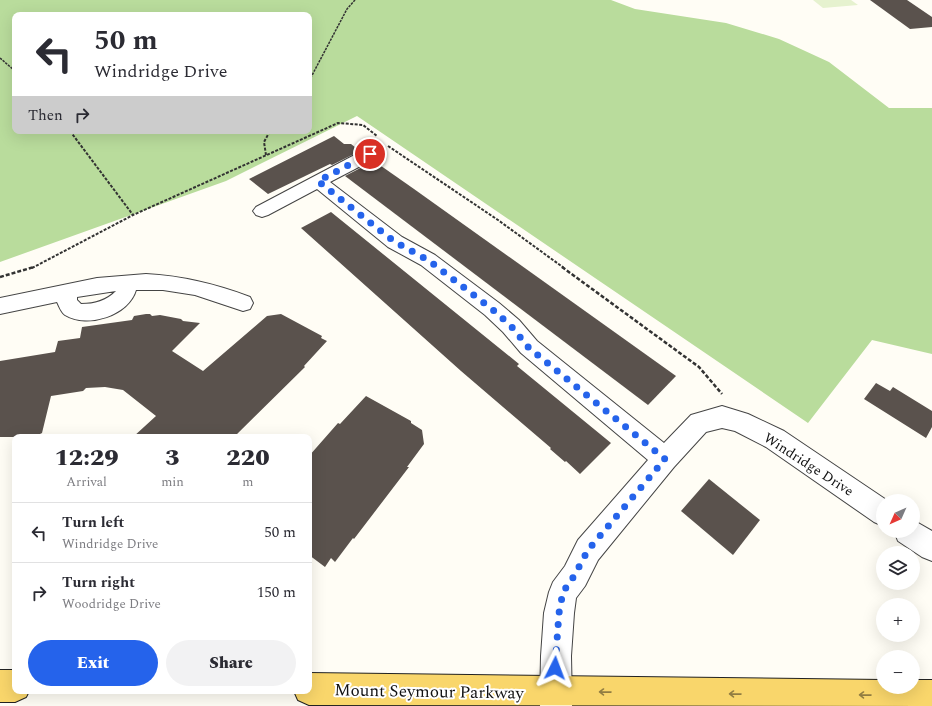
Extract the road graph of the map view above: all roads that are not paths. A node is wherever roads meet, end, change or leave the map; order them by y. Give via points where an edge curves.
1 (370, 154) dead end
2 (318, 181) junction
3 (262, 211) dead end
4 (244, 303) dead end
5 (0, 306) edge
6 (665, 459) junction
7 (876, 508) edge
8 (918, 538) edge
9 (932, 547) edge
10 (0, 686) edge
11 (12, 686) edge
12 (312, 689) edge
13 (932, 696) edge
14 (555, 699) edge

1 - 2 street
2 - 3 street
2 - 6 street via 395,242 428,260 492,309 535,353
4 - 5 street via 218,292 167,282 127,283 124,296 118,302 94,311 72,310 65,298 66,293
6 - 7 street, Windridge Drive via 700,423 722,417 740,422 775,439
6 - 14 street, Windridge Drive via 588,550 563,592 559,613
8 - 9 street
10 - 11 main road
12 - 14 main road, Mount Seymour Parkway
13 -> 14 main road, Mount Seymour Parkway

